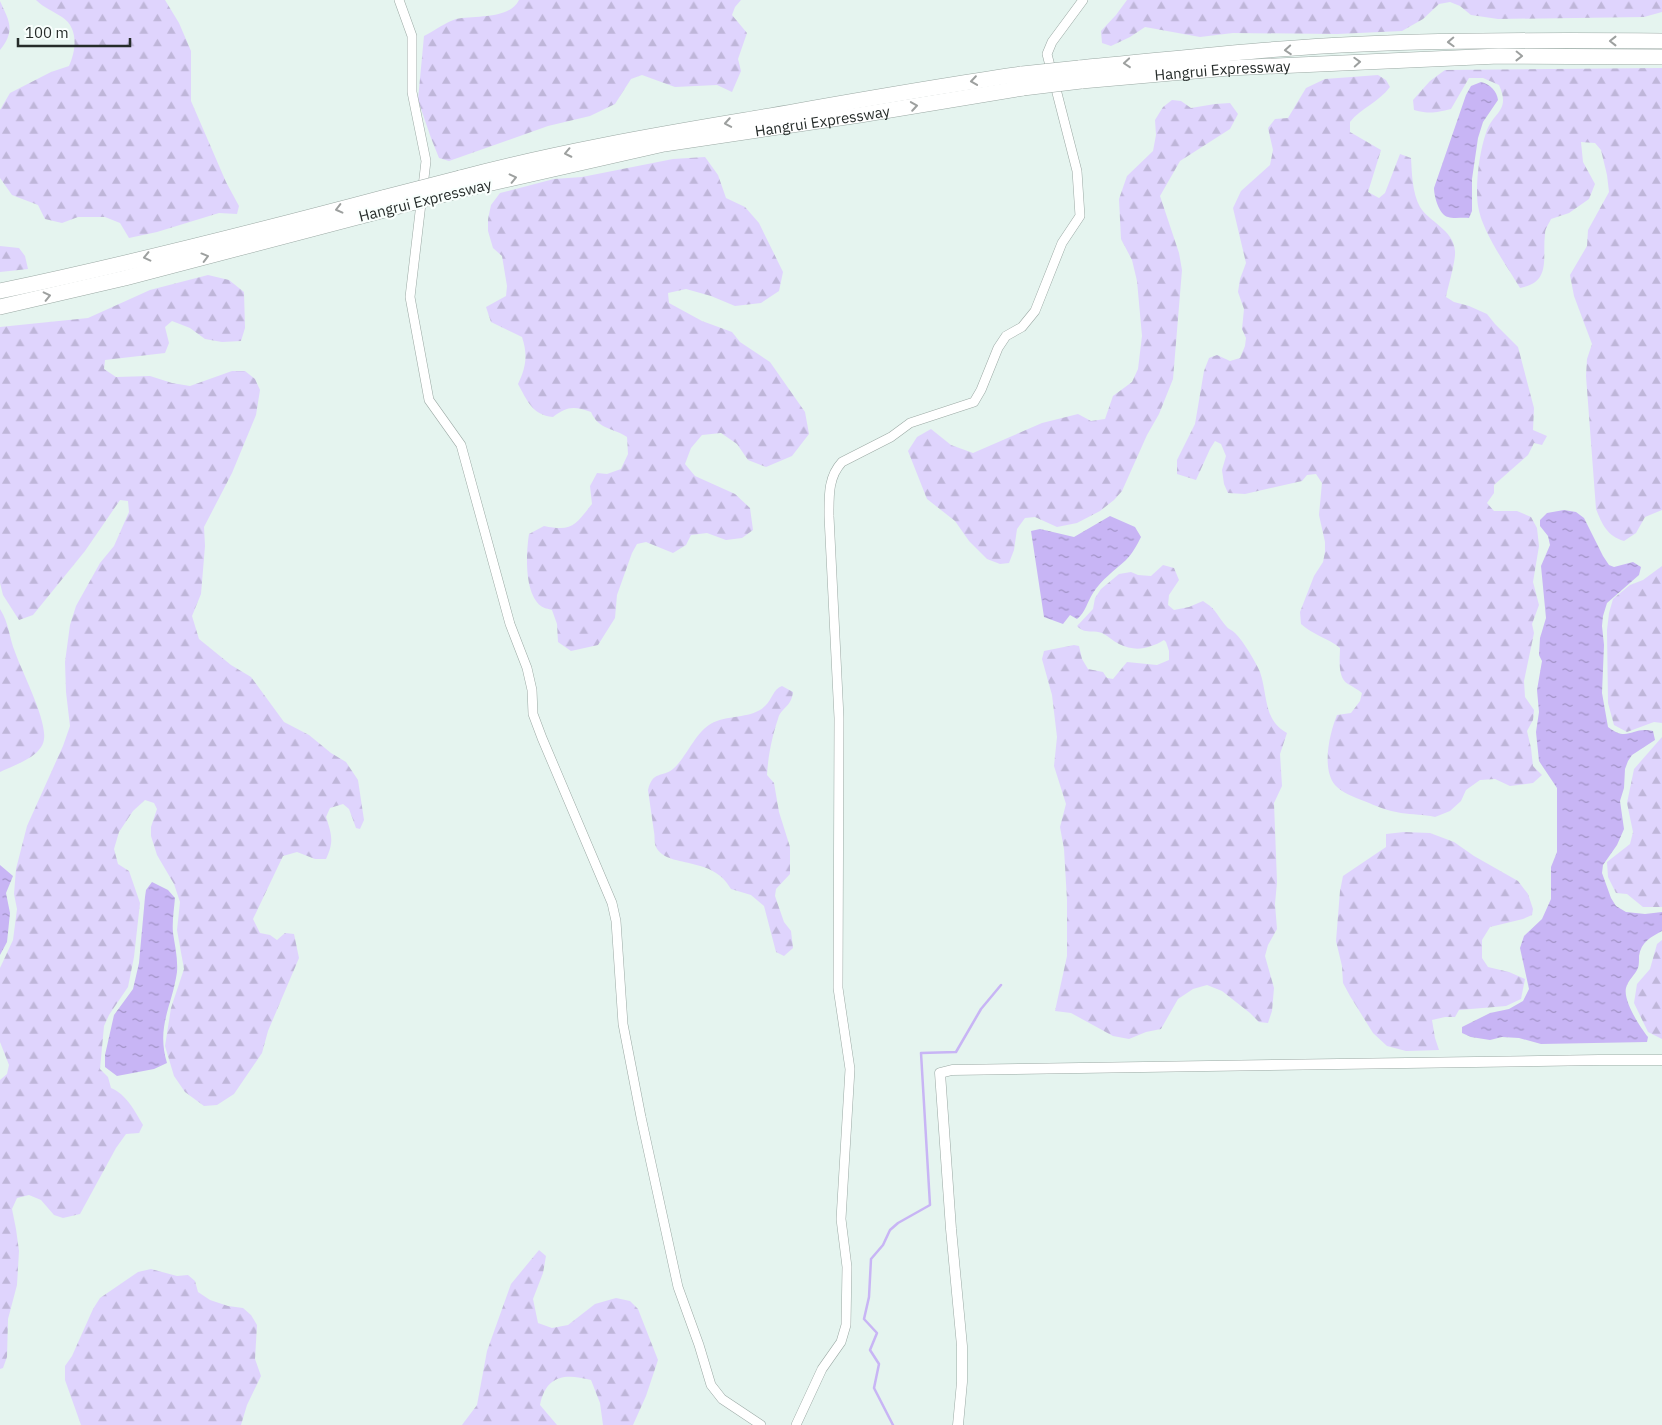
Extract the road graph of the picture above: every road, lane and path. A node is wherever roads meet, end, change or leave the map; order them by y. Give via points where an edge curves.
1 (398, 0) edge
2 (1083, 0) edge
3 (1662, 42) edge
4 (1662, 57) edge
5 (1080, 74) junction
6 (389, 203) junction
7 (0, 290) edge
8 (0, 307) edge
9 (1662, 1060) edge
10 (761, 1425) edge
11 (796, 1425) edge
12 (958, 1425) edge

1 - 10 street via 412,36 412,92 426,161 410,297 428,400 461,445 510,624 527,668 533,714 612,902 623,1024 678,1287 711,1385 722,1398
2 - 11 street via 1047,54 1076,166 1080,216 1062,243 1035,311 1022,327 1006,336 974,402 910,423 891,437 842,462 829,488 839,718 838,988 850,1069 841,1219 848,1267 846,1325 841,1342 822,1369
3 -> 5 highway, Hangrui Expressway via 1362,44 1221,55
5 -> 4 highway, Hangrui Expressway via 1498,56
5 - 6 highway, Hangrui Expressway, bridge via 1023,81 860,115 664,144 463,183
6 -> 7 highway, Hangrui Expressway
8 -> 6 highway, Hangrui Expressway via 125,278
9 - 12 street via 962,1070 940,1073 962,1346

